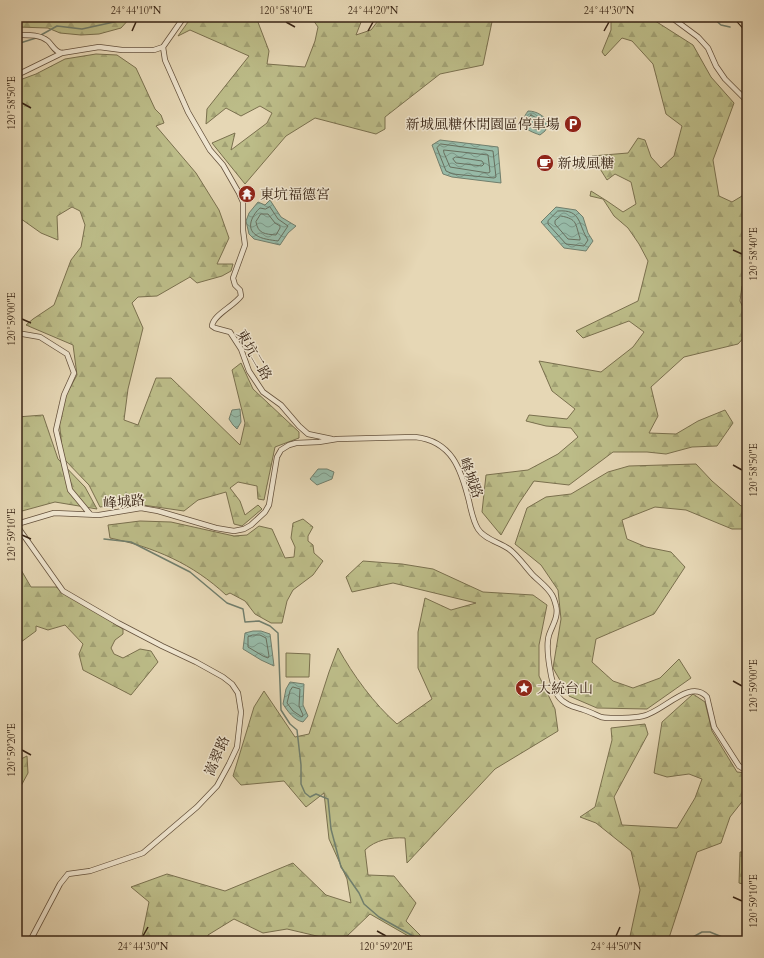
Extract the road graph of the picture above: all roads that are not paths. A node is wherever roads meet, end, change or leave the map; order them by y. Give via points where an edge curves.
1 (184, 17) edge
2 (671, 17) edge
3 (738, 17) edge
4 (747, 27) edge
5 (17, 35) edge
6 (163, 47) junction
7 (62, 53) junction
8 (17, 74) edge
9 (747, 101) edge
10 (17, 333) edge
11 (337, 439) junction
12 (90, 514) junction
13 (17, 525) edge
14 (747, 771) edge
15 (30, 941) edge

1 - 6 street
2 - 9 street via 698,37 708,48 716,66
3 - 4 highway
5 - 7 street via 38,36
6 - 7 street via 154,50 122,50 99,47
6 - 11 street, 東坑二路 via 165,60 188,112 210,150 223,165 243,202 245,245 233,278 240,290 240,296 237,302 212,322 212,326 230,332 255,380 299,426 308,434
7 - 8 street
10 - 12 street via 40,337 67,354 74,374 64,395 56,430 70,490
11 - 12 street, 峰城路 via 296,443 280,450 269,505 251,525 244,528 234,531 216,528 141,508
11 - 14 street, 峰城路 via 426,438 446,448 455,460 479,530 484,536 511,550 552,594 557,614 548,636 549,665 555,692 562,702 602,717 637,717 652,714 687,692 700,692 708,697 714,727 739,766
12 - 13 street, 峰城路 via 54,513
13 - 15 street, 嵩翠路 via 63,591 118,623 223,677 232,684 238,694 241,712 237,747 217,786 197,807 143,853 90,870 68,874 60,884

